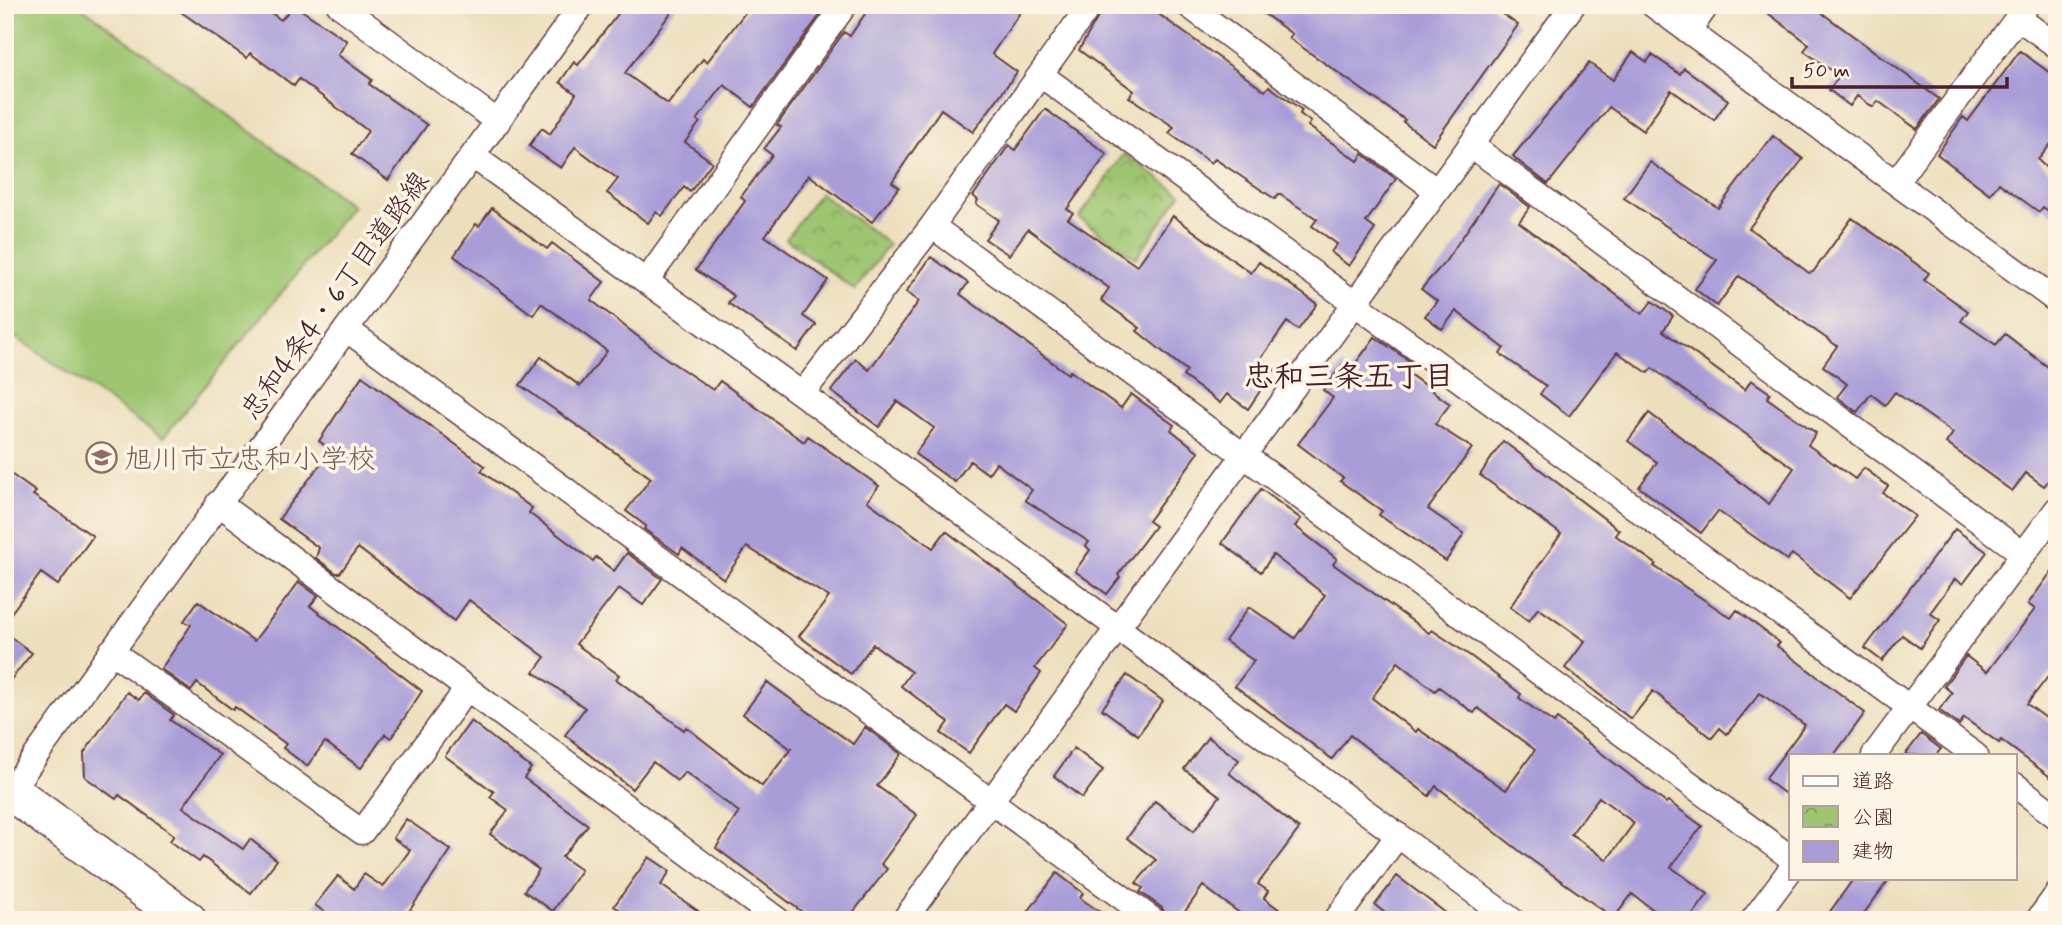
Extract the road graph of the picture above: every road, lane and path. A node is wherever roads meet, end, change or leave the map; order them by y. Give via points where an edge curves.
1 (339, 5) edge
2 (582, 5) edge
3 (845, 5) edge
4 (1090, 5) edge
5 (1188, 5) edge
6 (1573, 5) edge
7 (1653, 5) edge
8 (1707, 5) edge
9 (2023, 11) edge
10 (1689, 31) junction
11 (2057, 46) edge
12 (1041, 75) junction
13 (498, 122) junction
14 (1471, 145) junction
15 (473, 156) junction
16 (1896, 182) junction
17 (1437, 191) junction
18 (932, 226) junction
19 (647, 280) junction
20 (2057, 301) edge
21 (1356, 302) junction
22 (346, 330) junction
23 (802, 394) junction
24 (1243, 457) junction
25 (218, 503) junction
26 (2057, 509) edge
27 (2022, 553) junction
28 (1118, 627) junction
29 (111, 651) junction
30 (466, 690) junction
31 (1910, 706) junction
32 (1875, 754) edge
33 (1974, 754) edge
34 (2016, 786) edge
35 (7, 792) edge
36 (991, 800) junction
37 (2057, 817) edge
38 (1398, 835) junction
39 (1789, 857) edge
40 (1789, 872) edge
41 (2057, 894) edge
42 (187, 920) edge
43 (778, 920) edge
44 (904, 920) edge
45 (1153, 920) edge
46 (1336, 920) edge
47 (1513, 920) edge
48 (1753, 920) edge
49 (2038, 920) edge

1 - 13 street
2 - 13 street, 忠和4条4・6丁目道路線
3 - 19 street
4 - 12 street
5 - 17 street
6 - 14 street
7 - 10 street
8 - 10 street
9 - 11 street
9 - 16 street
10 - 16 street
12 - 18 street
12 - 21 street
13 - 15 street, 忠和4条4・6丁目道路線
14 - 17 street
14 - 27 street
15 - 19 street
15 - 22 street, 忠和4条4・6丁目道路線
16 - 20 street
17 - 21 street
18 - 23 street
18 - 24 street
19 - 23 street
21 - 24 street
21 - 31 street
22 - 25 street, 忠和4条4・6丁目道路線
22 - 36 street
23 - 28 street
24 - 28 street
24 - 39 street
25 - 29 street, 忠和4条4・6丁目道路線
25 - 30 street
26 - 27 street
27 - 31 street
28 - 36 street
28 - 38 street
29 - 30 street via 362,832
29 - 35 street, 忠和4条4・6丁目道路線
30 - 43 street
31 - 32 street
31 - 33 street
34 - 37 street
35 - 42 main road
36 - 44 street
36 - 45 street
38 - 46 street
38 - 47 street
40 - 48 street
41 - 49 street

